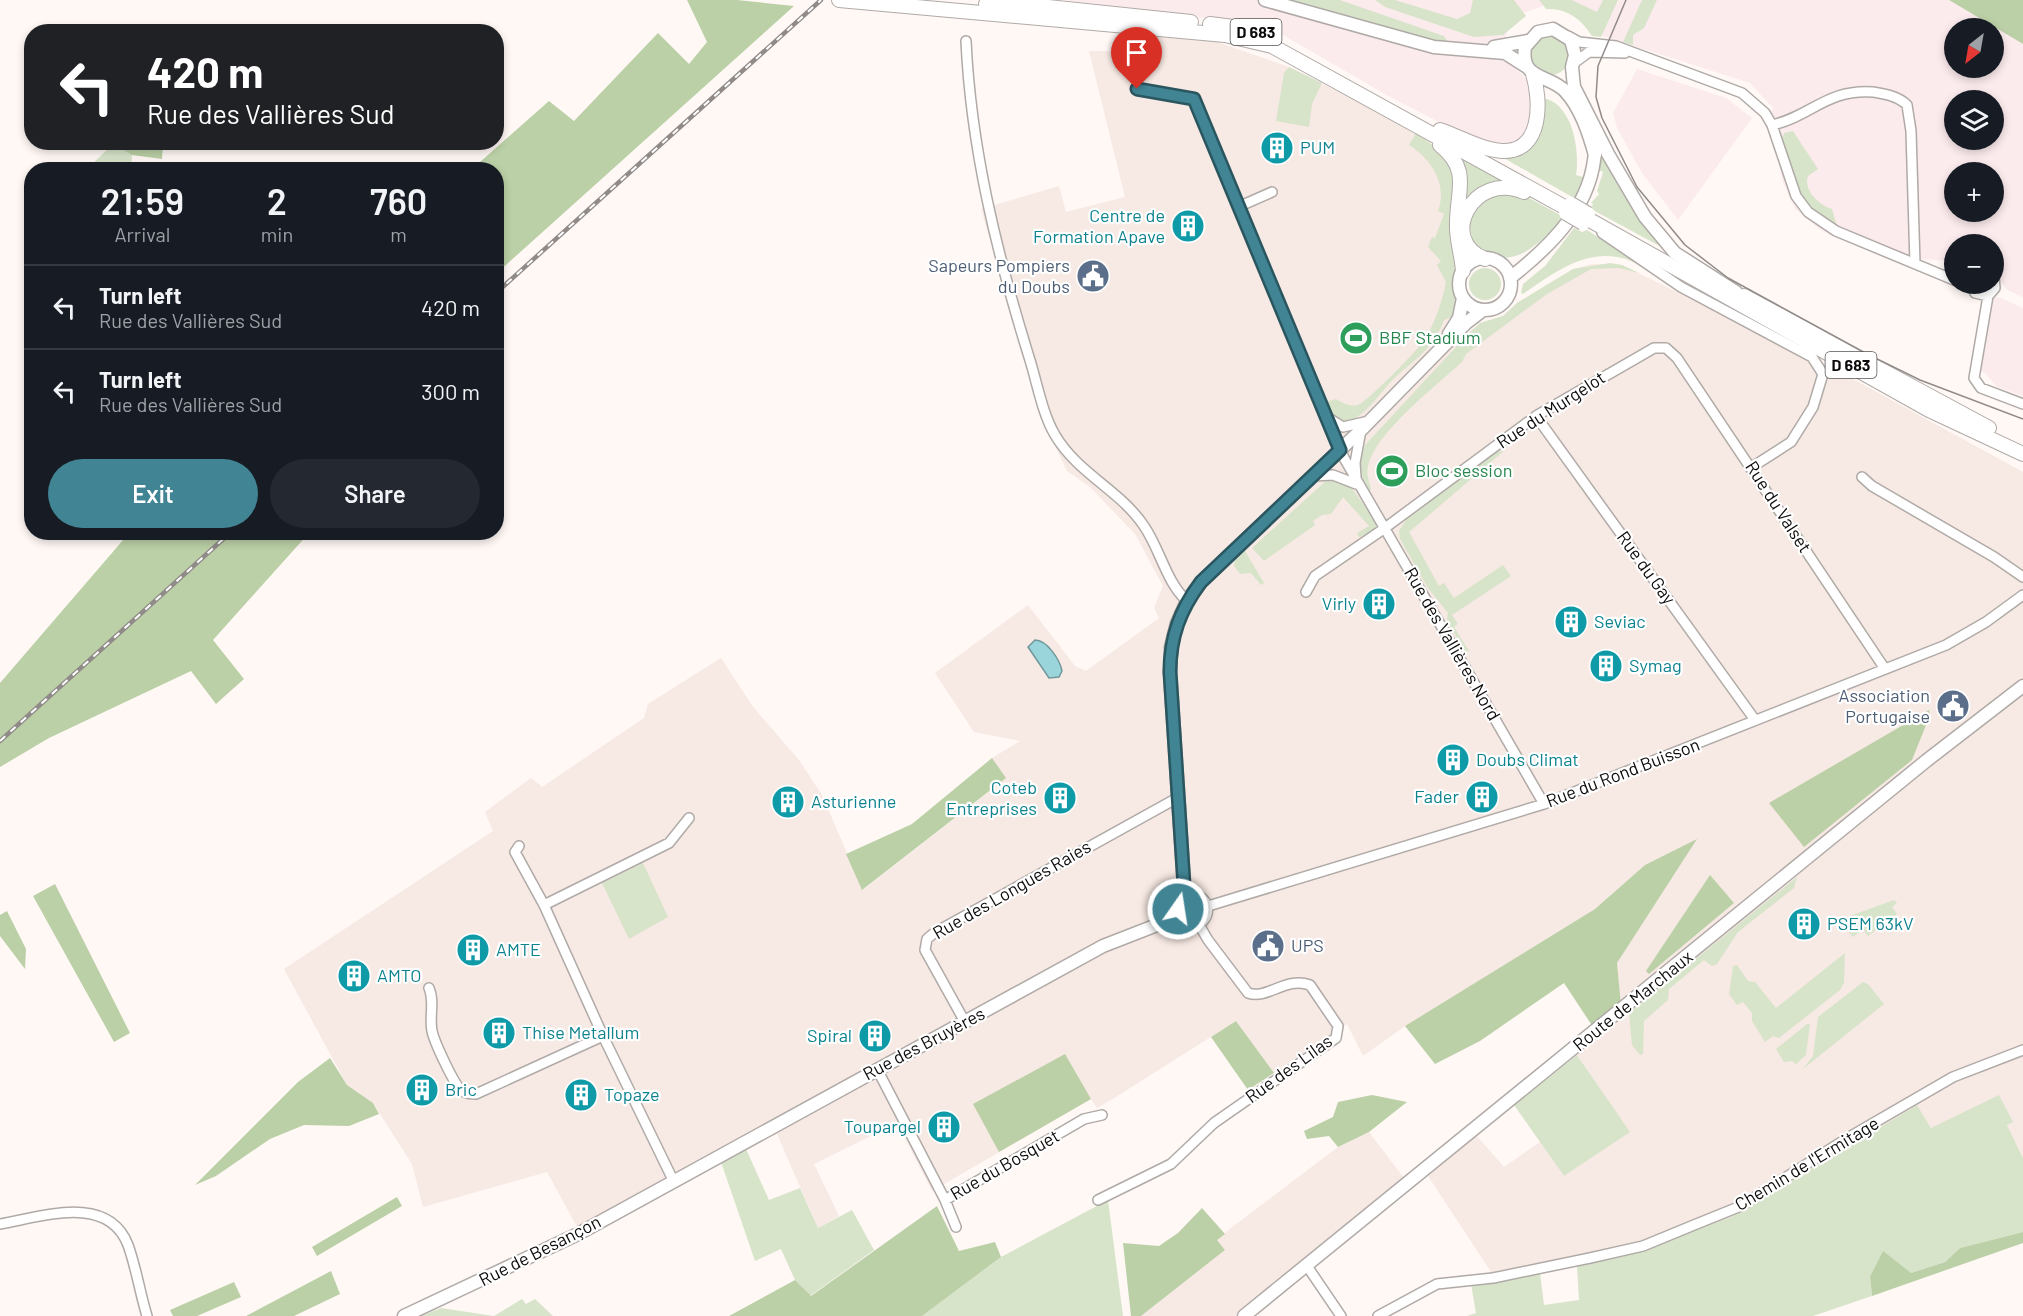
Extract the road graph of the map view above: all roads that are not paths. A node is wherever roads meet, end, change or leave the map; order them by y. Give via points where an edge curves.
1 (839, 0) edge
2 (938, 0) edge
3 (1265, 0) edge
4 (1001, 2) edge
5 (1031, 5) edge
6 (1565, 34) junction
7 (966, 40) dead end
8 (1528, 41) junction
9 (1417, 42) junction
10 (1631, 54) junction
11 (1573, 65) junction
12 (1530, 71) junction
13 (1548, 80) junction
14 (1137, 89) dead end
15 (1584, 108) junction
16 (1396, 115) junction
17 (1772, 125) junction
18 (1440, 130) junction
19 (1595, 155) junction
20 (1272, 192) dead end
21 (1238, 207) junction
22 (1568, 209) junction
23 (1586, 218) junction
24 (1602, 233) junction
25 (1485, 259) junction
26 (1915, 264) junction
27 (1463, 271) junction
28 (1507, 272) junction
29 (1944, 276) edge
30 (1695, 280) junction
31 (1736, 292) junction
32 (1979, 294) edge
33 (1988, 296) joint
34 (1463, 298) junction
35 (1483, 310) junction
36 (1666, 348) joint
37 (1436, 356) junction
38 (2023, 404) edge
39 (1536, 416) junction
40 (1325, 418) junction
41 (1373, 419) junction
42 (1361, 430) junction
43 (2023, 444) edge
44 (1340, 450) junction
45 (2023, 454) edge
46 (1326, 464) junction
47 (1752, 467) junction
48 (1313, 476) junction
49 (1862, 477) dead end
50 (1358, 485) junction
51 (1385, 528) junction
52 (2023, 577) edge
53 (1306, 592) dead end
54 (2023, 595) edge
55 (1187, 600) junction
56 (1885, 669) junction
57 (2023, 686) edge
58 (1755, 720) junction
59 (1179, 797) junction
60 (1544, 804) junction
61 (689, 818) dead end
62 (519, 846) dead end
63 (1188, 898) junction
64 (547, 903) junction
65 (1205, 908) junction
66 (1179, 916) junction
67 (1198, 922) junction
68 (429, 988) dead end
69 (965, 1022) junction
70 (603, 1035) junction
71 (2023, 1050) edge
72 (877, 1070) junction
73 (1102, 1114) dead end
74 (673, 1180) junction
75 (945, 1200) junction
76 (1098, 1200) dead end
77 (0, 1224) edge
78 (956, 1227) dead end
79 (1307, 1266) junction
80 (147, 1316) edge
81 (405, 1316) edge
82 (1244, 1316) edge
83 (1341, 1316) edge
84 (1378, 1316) edge

1 - 5 main road, D 683
2 - 4 main road, D 683
3 - 9 street
4 - 5 main road, D 683
5 - 16 main road, D 683 via 1249,39 1288,53
5 - 18 main road, D 683 via 1248,29 1296,48
6 - 8 street via 1543,30
6 - 10 street via 1579,42 1616,46
6 - 11 street via 1574,47
7 - 55 street via 971,115 982,183 1020,329 1054,433 1071,460 1108,489 1143,525
8 - 9 street via 1502,47
8 - 12 street via 1524,54
9 - 12 street via 1505,53
10 - 11 street via 1589,52
10 - 17 street via 1742,93 1761,108
11 - 13 street via 1559,78
11 - 15 street via 1574,87
12 - 13 street
12 - 18 main road via 1538,90 1537,122 1527,140 1500,151
13 - 19 street via 1565,91 1576,108
14 - 21 street, Rue des Vallières Nord via 1194,99
15 - 19 street via 1595,140
15 - 31 street via 1625,184 1661,238 1675,253
16 - 22 main road, D 683
16 - 27 main road via 1446,150 1458,166 1461,183 1456,225
17 - 26 street via 1796,196 1808,212 1824,225
17 - 26 street via 1791,120 1843,93 1878,93 1907,105
18 - 22 main road, D 683
19 - 28 street via 1584,199 1566,223 1533,260
20 - 21 street
21 - 40 street, Rue des Vallières Nord
22 - 23 main road, D 683, bridge
22 - 25 main road via 1517,188 1499,187 1483,192 1468,208 1463,226 1471,251
23 - 24 main road
23 - 30 main road, D 683
23 - 31 main road, D 683
24 - 30 main road
24 - 47 street via 1681,287 1812,357 1823,374 1813,407 1791,442
25 - 27 street via 1469,264
25 - 28 street
26 - 29 street
27 - 34 street via 1459,284
28 - 35 street via 1509,294 1491,310
30 - 45 main road, D 683 via 1929,410
31 - 43 main road, D 683
32 - 33 street
33 - 38 street via 1974,378 1981,388
34 - 35 street
34 - 37 street via 1459,318
35 - 37 street
36 - 39 street, Rue du Murgelot via 1654,348
36 - 47 street, Rue du Valset via 1677,358
37 - 41 street
39 - 51 street, Rue du Murgelot
39 - 58 street, Rue du Gay
40 - 41 street via 1343,427
40 - 44 street, Rue des Vallières Nord
40 - 46 street via 1330,444
41 - 42 street
42 - 44 street
42 - 50 street via 1355,462
44 - 46 street
44 - 50 street, Rue des Vallières Nord
46 - 48 street
47 - 56 street, Rue du Valset
48 - 50 street via 1333,475
48 - 55 street via 1216,567
49 - 52 street
50 - 51 street, Rue des Vallières Nord
51 - 53 street, Rue du Murgelot via 1315,576
51 - 60 street, Rue des Vallières Nord
54 - 56 street, Rue du Rond Buisson via 1946,645
55 - 59 street via 1170,647
56 - 58 street, Rue du Rond Buisson
57 - 79 street, Route de Marchaux
58 - 60 street, Rue du Rond Buisson
59 - 63 street
59 - 69 street, Rue des Longues Raies via 927,939 925,950
60 - 65 street, Rue du Rond Buisson
61 - 64 street via 669,843
62 - 64 street via 515,852
63 - 65 street via 1201,900
63 - 66 street via 1180,903
64 - 70 street
65 - 67 street via 1205,915
66 - 67 street via 1185,922
66 - 69 street, Rue des Bruyères via 1103,946
67 - 76 street, Rue des Lilas via 1248,993 1261,994 1294,982 1311,985 1338,1032 1335,1038 1206,1129 1171,1164
68 - 70 street via 432,1034 458,1085 469,1094
69 - 72 street, Rue des Bruyères
70 - 74 street
71 - 84 street, Chemin de l'Ermitage via 1953,1077 1722,1214 1643,1246 1505,1275 1437,1284
72 - 74 street, Rue des Bruyères
72 - 75 street, Rue du Bosquet
73 - 75 street, Rue du Bosquet via 1084,1119
74 - 81 street, Rue de Besançon via 578,1234
75 - 78 street
77 - 80 street via 63,1213 104,1217 117,1226 128,1244
79 - 82 street, Route de Marchaux
79 - 83 street

